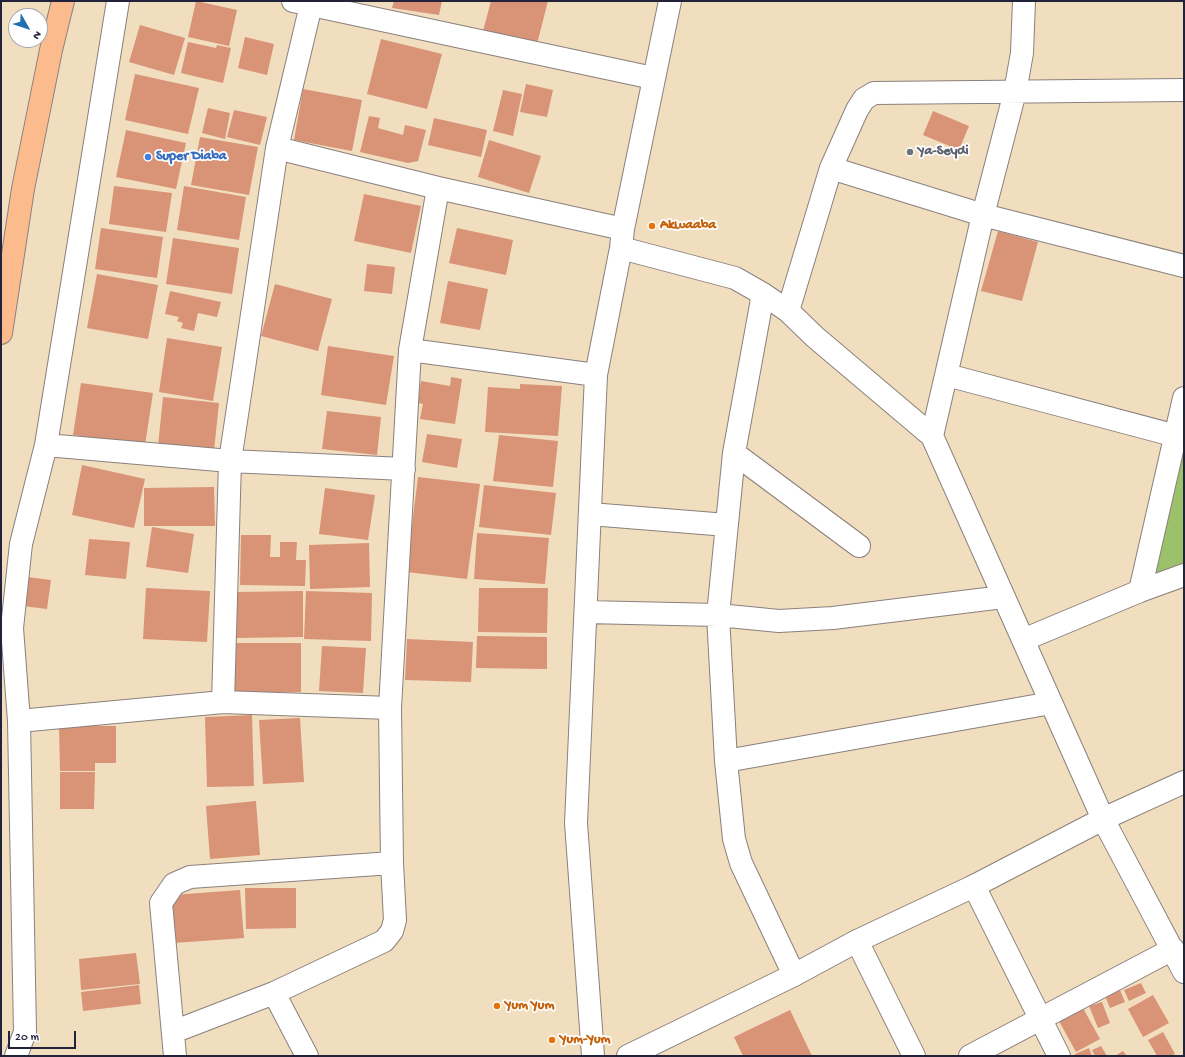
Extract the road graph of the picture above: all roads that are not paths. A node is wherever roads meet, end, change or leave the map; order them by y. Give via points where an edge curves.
1 (63, 1) edge
2 (118, 1) edge
3 (670, 1) edge
4 (1024, 1) edge
5 (302, 3) edge
6 (654, 78) junction
7 (1184, 90) edge
8 (1015, 92) junction
9 (277, 148) junction
10 (830, 168) junction
11 (438, 188) junction
12 (983, 215) junction
13 (622, 238) junction
14 (1184, 266) edge
15 (763, 294) junction
16 (788, 311) junction
17 (1, 333) edge
18 (410, 350) junction
19 (596, 374) junction
20 (947, 375) junction
21 (1184, 398) edge
22 (932, 436) junction
23 (1180, 437) edge
24 (46, 445) junction
25 (734, 453) junction
26 (230, 461) junction
27 (404, 469) junction
28 (590, 514) junction
29 (727, 525) junction
30 (859, 546) dead end
31 (1184, 575) edge
32 (1140, 591) junction
33 (1003, 597) junction
34 (586, 612) junction
35 (718, 615) junction
36 (1023, 640) junction
37 (223, 702) junction
38 (1051, 703) junction
39 (390, 708) junction
40 (19, 721) junction
41 (726, 761) junction
42 (1184, 782) edge
43 (1103, 819) junction
44 (392, 863) junction
45 (974, 886) junction
46 (857, 941) junction
47 (1173, 950) junction
48 (1184, 972) edge
49 (794, 975) junction
50 (274, 993) junction
51 (1042, 1018) junction
52 (172, 1032) junction
53 (16, 1056) edge
54 (175, 1056) edge
55 (307, 1056) edge
56 (593, 1056) edge
57 (628, 1056) edge
58 (914, 1056) edge
59 (970, 1056) edge
60 (1059, 1056) edge

1 - 17 main road via 23,189
2 - 24 street
3 - 6 street
4 - 8 street via 1022,53
5 - 6 street
5 - 9 street
6 - 13 street
7 - 8 street
8 - 10 street via 874,93 864,99 857,110
8 - 12 street
9 - 11 street
9 - 26 street
10 - 12 street
10 - 16 street
11 - 13 street
11 - 18 street
12 - 14 street
12 - 20 street
13 - 15 street via 735,278
13 - 19 street
15 - 16 street
15 - 25 street
16 - 22 street
18 - 19 street
18 - 27 street
19 - 28 street
20 - 22 street
20 - 23 street
21 - 23 street
22 - 33 street
23 - 32 street
24 - 26 street
24 - 40 street via 21,544 12,628
25 - 29 street
25 - 30 street
26 - 27 street
26 - 37 street
27 - 39 street
28 - 29 street
28 - 34 street
29 - 35 street
31 - 32 street
32 - 36 street
33 - 35 street via 833,618 778,621
33 - 36 street
34 - 35 street
34 - 56 street via 576,823
35 - 41 street
36 - 38 street
37 - 39 street
37 - 40 street
38 - 41 street
38 - 43 street
39 - 44 street
40 - 53 street via 25,1032
41 - 49 street via 734,839 741,863
42 - 43 street
43 - 45 street
43 - 47 street
44 - 50 street via 395,920 392,931 384,941
44 - 52 street via 190,877 174,884 161,903
45 - 46 street
45 - 51 street
46 - 49 street
46 - 58 street
47 - 48 street
47 - 51 street
49 - 57 street
50 - 52 street
50 - 55 street
51 - 59 street
51 - 60 street
52 - 54 street

